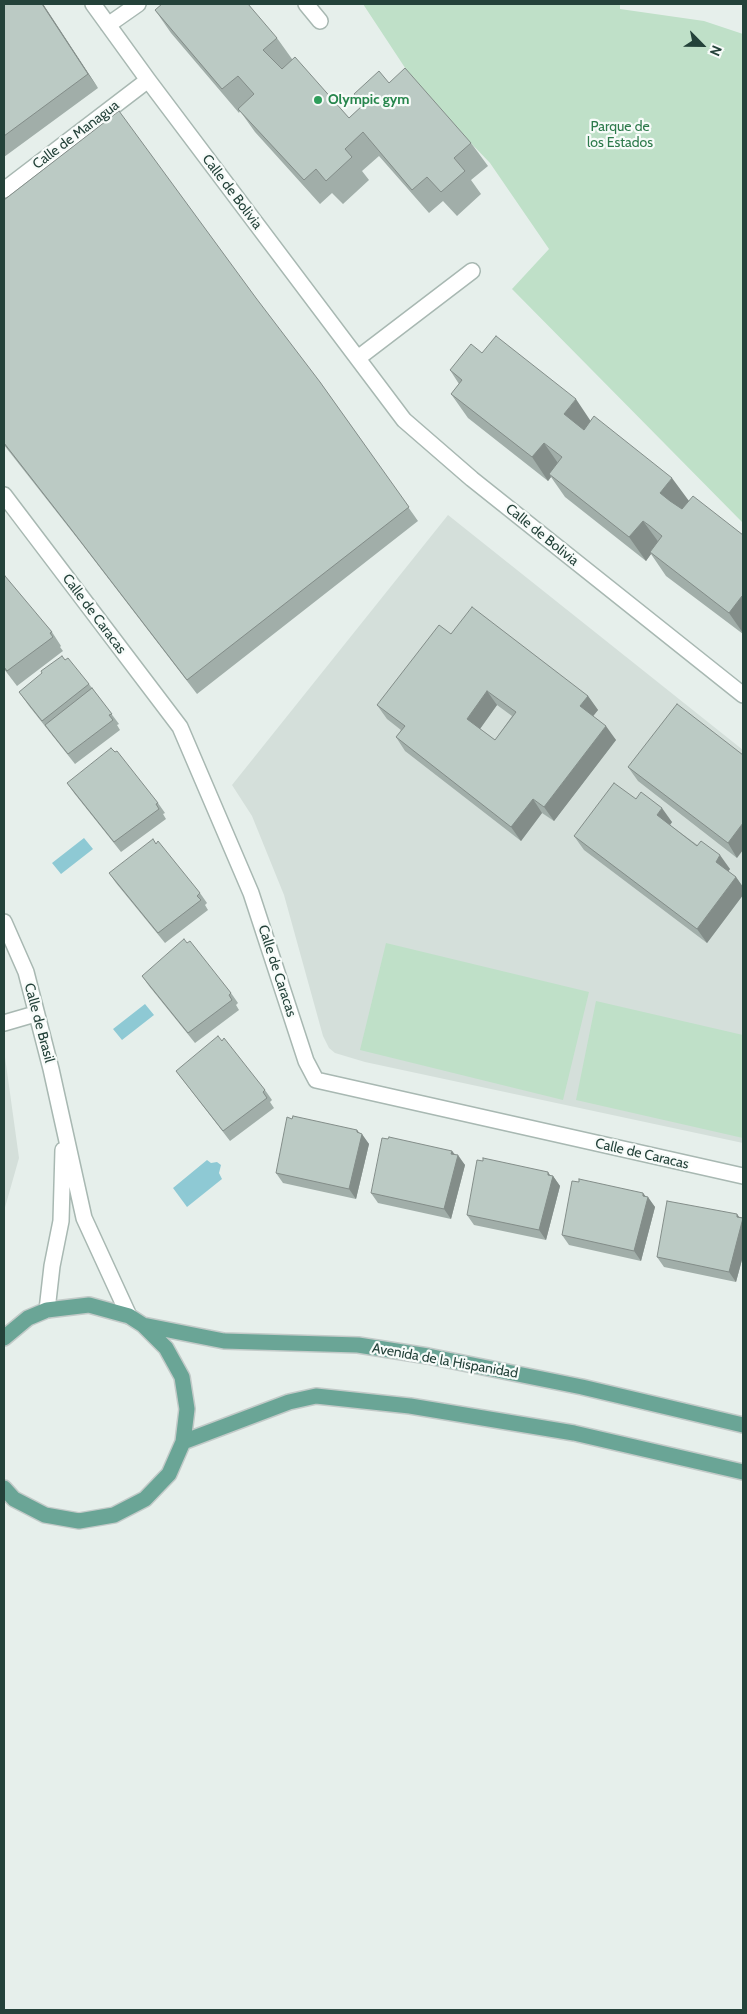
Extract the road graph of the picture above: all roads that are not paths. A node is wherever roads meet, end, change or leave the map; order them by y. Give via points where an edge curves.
1 (93, 4) edge
2 (138, 4) edge
3 (306, 4) edge
4 (320, 21) dead end
5 (108, 26) junction
6 (148, 80) junction
7 (4, 190) edge
8 (472, 271) dead end
9 (358, 358) junction
10 (4, 495) edge
11 (743, 695) edge
12 (4, 922) edge
13 (35, 1014) junction
14 (4, 1023) edge
15 (63, 1128) junction
16 (743, 1176) edge
17 (47, 1310) junction
18 (129, 1316) junction
19 (143, 1325) junction
20 (6, 1333) edge
21 (743, 1425) edge
22 (183, 1442) junction
23 (743, 1472) edge
24 (4, 1488) edge

1 - 5 street, Calle de Bolivia
2 - 5 street
3 - 4 street
5 - 6 street, Calle de Bolivia
6 - 7 street, Calle de Managua
6 - 9 street, Calle de Bolivia
8 - 9 street
9 - 11 street, Calle de Bolivia via 404,420 472,479
10 - 16 street, Calle de Caracas via 180,727 251,893 306,1061 316,1080
12 - 13 street, Calle de Brasil via 26,972
13 - 14 street
13 - 15 street, Calle de Brasil via 52,1069
15 - 17 street, Calle de Brasil via 61,1221
15 - 18 street, Calle de Brasil via 84,1218
17 - 18 main road via 89,1305
17 - 20 main road
18 - 19 main road
19 - 21 main road, Avenida de la Hispanidad via 224,1341 358,1346 428,1356 582,1387
19 - 22 main road via 166,1348 182,1377 187,1409
22 - 23 main road via 289,1402 316,1396 410,1406 574,1433
22 - 24 main road via 169,1474 145,1499 114,1515 79,1521 45,1515 14,1499

